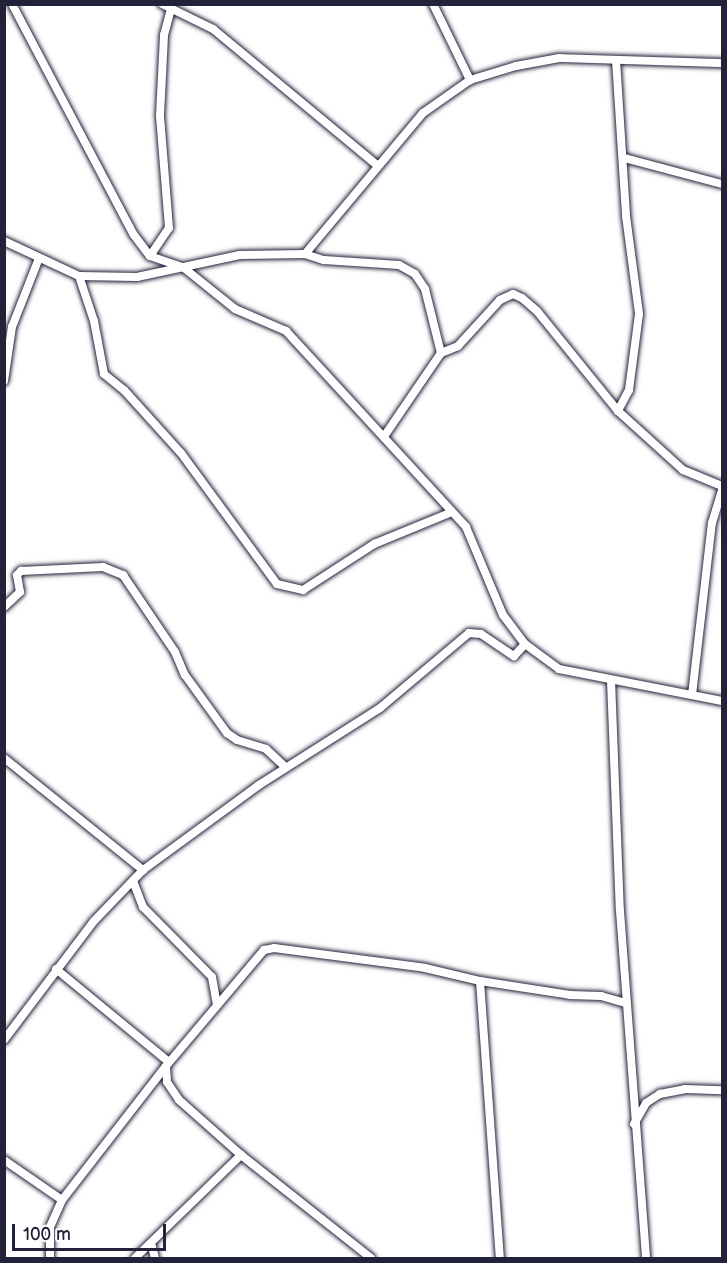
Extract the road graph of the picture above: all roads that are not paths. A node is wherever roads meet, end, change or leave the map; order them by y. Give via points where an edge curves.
1 (12, 4) edge
2 (433, 4) edge
3 (167, 6) edge
4 (616, 60) junction
5 (723, 63) edge
6 (470, 80) junction
7 (624, 158) junction
8 (378, 166) junction
9 (723, 184) edge
10 (4, 241) edge
11 (305, 254) junction
12 (150, 256) junction
13 (39, 258) junction
14 (184, 268) junction
15 (79, 276) junction
16 (441, 353) junction
17 (4, 381) edge
18 (618, 411) junction
19 (385, 435) junction
20 (723, 488) edge
21 (452, 512) junction
22 (4, 607) edge
23 (525, 644) junction
24 (612, 680) junction
25 (692, 695) junction
26 (723, 701) edge
27 (4, 758) edge
28 (285, 767) junction
29 (143, 870) junction
30 (133, 881) junction
31 (56, 969) junction
32 (480, 981) junction
33 (625, 1003) junction
34 (217, 1004) junction
35 (4, 1040) edge
36 (168, 1064) junction
37 (723, 1090) edge
38 (634, 1124) junction
39 (240, 1155) junction
40 (4, 1160) edge
41 (62, 1200) junction
42 (151, 1243) junction
43 (50, 1258) edge
44 (135, 1258) edge
45 (155, 1258) edge
46 (371, 1258) edge
47 (500, 1258) edge
48 (646, 1258) edge

1 - 12 street via 134,235
2 - 6 street
3 - 8 street via 213,28
3 - 12 street via 160,115 169,228
4 - 5 street
4 - 6 street via 535,61
4 - 7 street
6 - 8 street via 423,113
7 - 9 street
7 - 18 street via 639,332 628,390
8 - 11 street
10 - 13 street
11 - 14 street via 240,255
11 - 16 street via 324,260 399,265 415,274 429,297 432,330
12 - 14 street
13 - 15 street
13 - 17 street via 12,327
14 - 15 street via 136,278
14 - 19 street via 235,309 286,331 322,374
15 - 21 street via 94,321 104,374 124,390 181,453 277,584 303,590 374,544
16 - 18 street via 458,346 493,305 513,294 537,311
16 - 19 street
18 - 20 street via 683,470
19 - 21 street
20 - 25 street via 712,523
21 - 23 street via 466,527 503,615
22 - 28 street via 20,592 17,575 21,571 103,567 123,575 175,652 185,675 227,733 266,749
23 - 24 street via 559,669
23 - 28 street via 514,656 481,634 469,633 380,708
24 - 25 street
24 - 33 street
25 - 26 street
27 - 29 street
28 - 29 street
29 - 30 street
30 - 31 street
30 - 34 street via 143,907 212,977
31 - 35 street
31 - 36 street
32 - 33 street via 601,996
32 - 34 street via 425,968 274,948 259,954
32 - 47 street
33 - 38 street
34 - 36 street
36 - 39 street via 167,1082 179,1100
36 - 41 street
37 - 38 street via 685,1089 660,1094 646,1103
38 - 48 street
39 - 42 street
39 - 46 street
40 - 41 street
41 - 43 street via 51,1227
42 - 44 street
42 - 45 street

